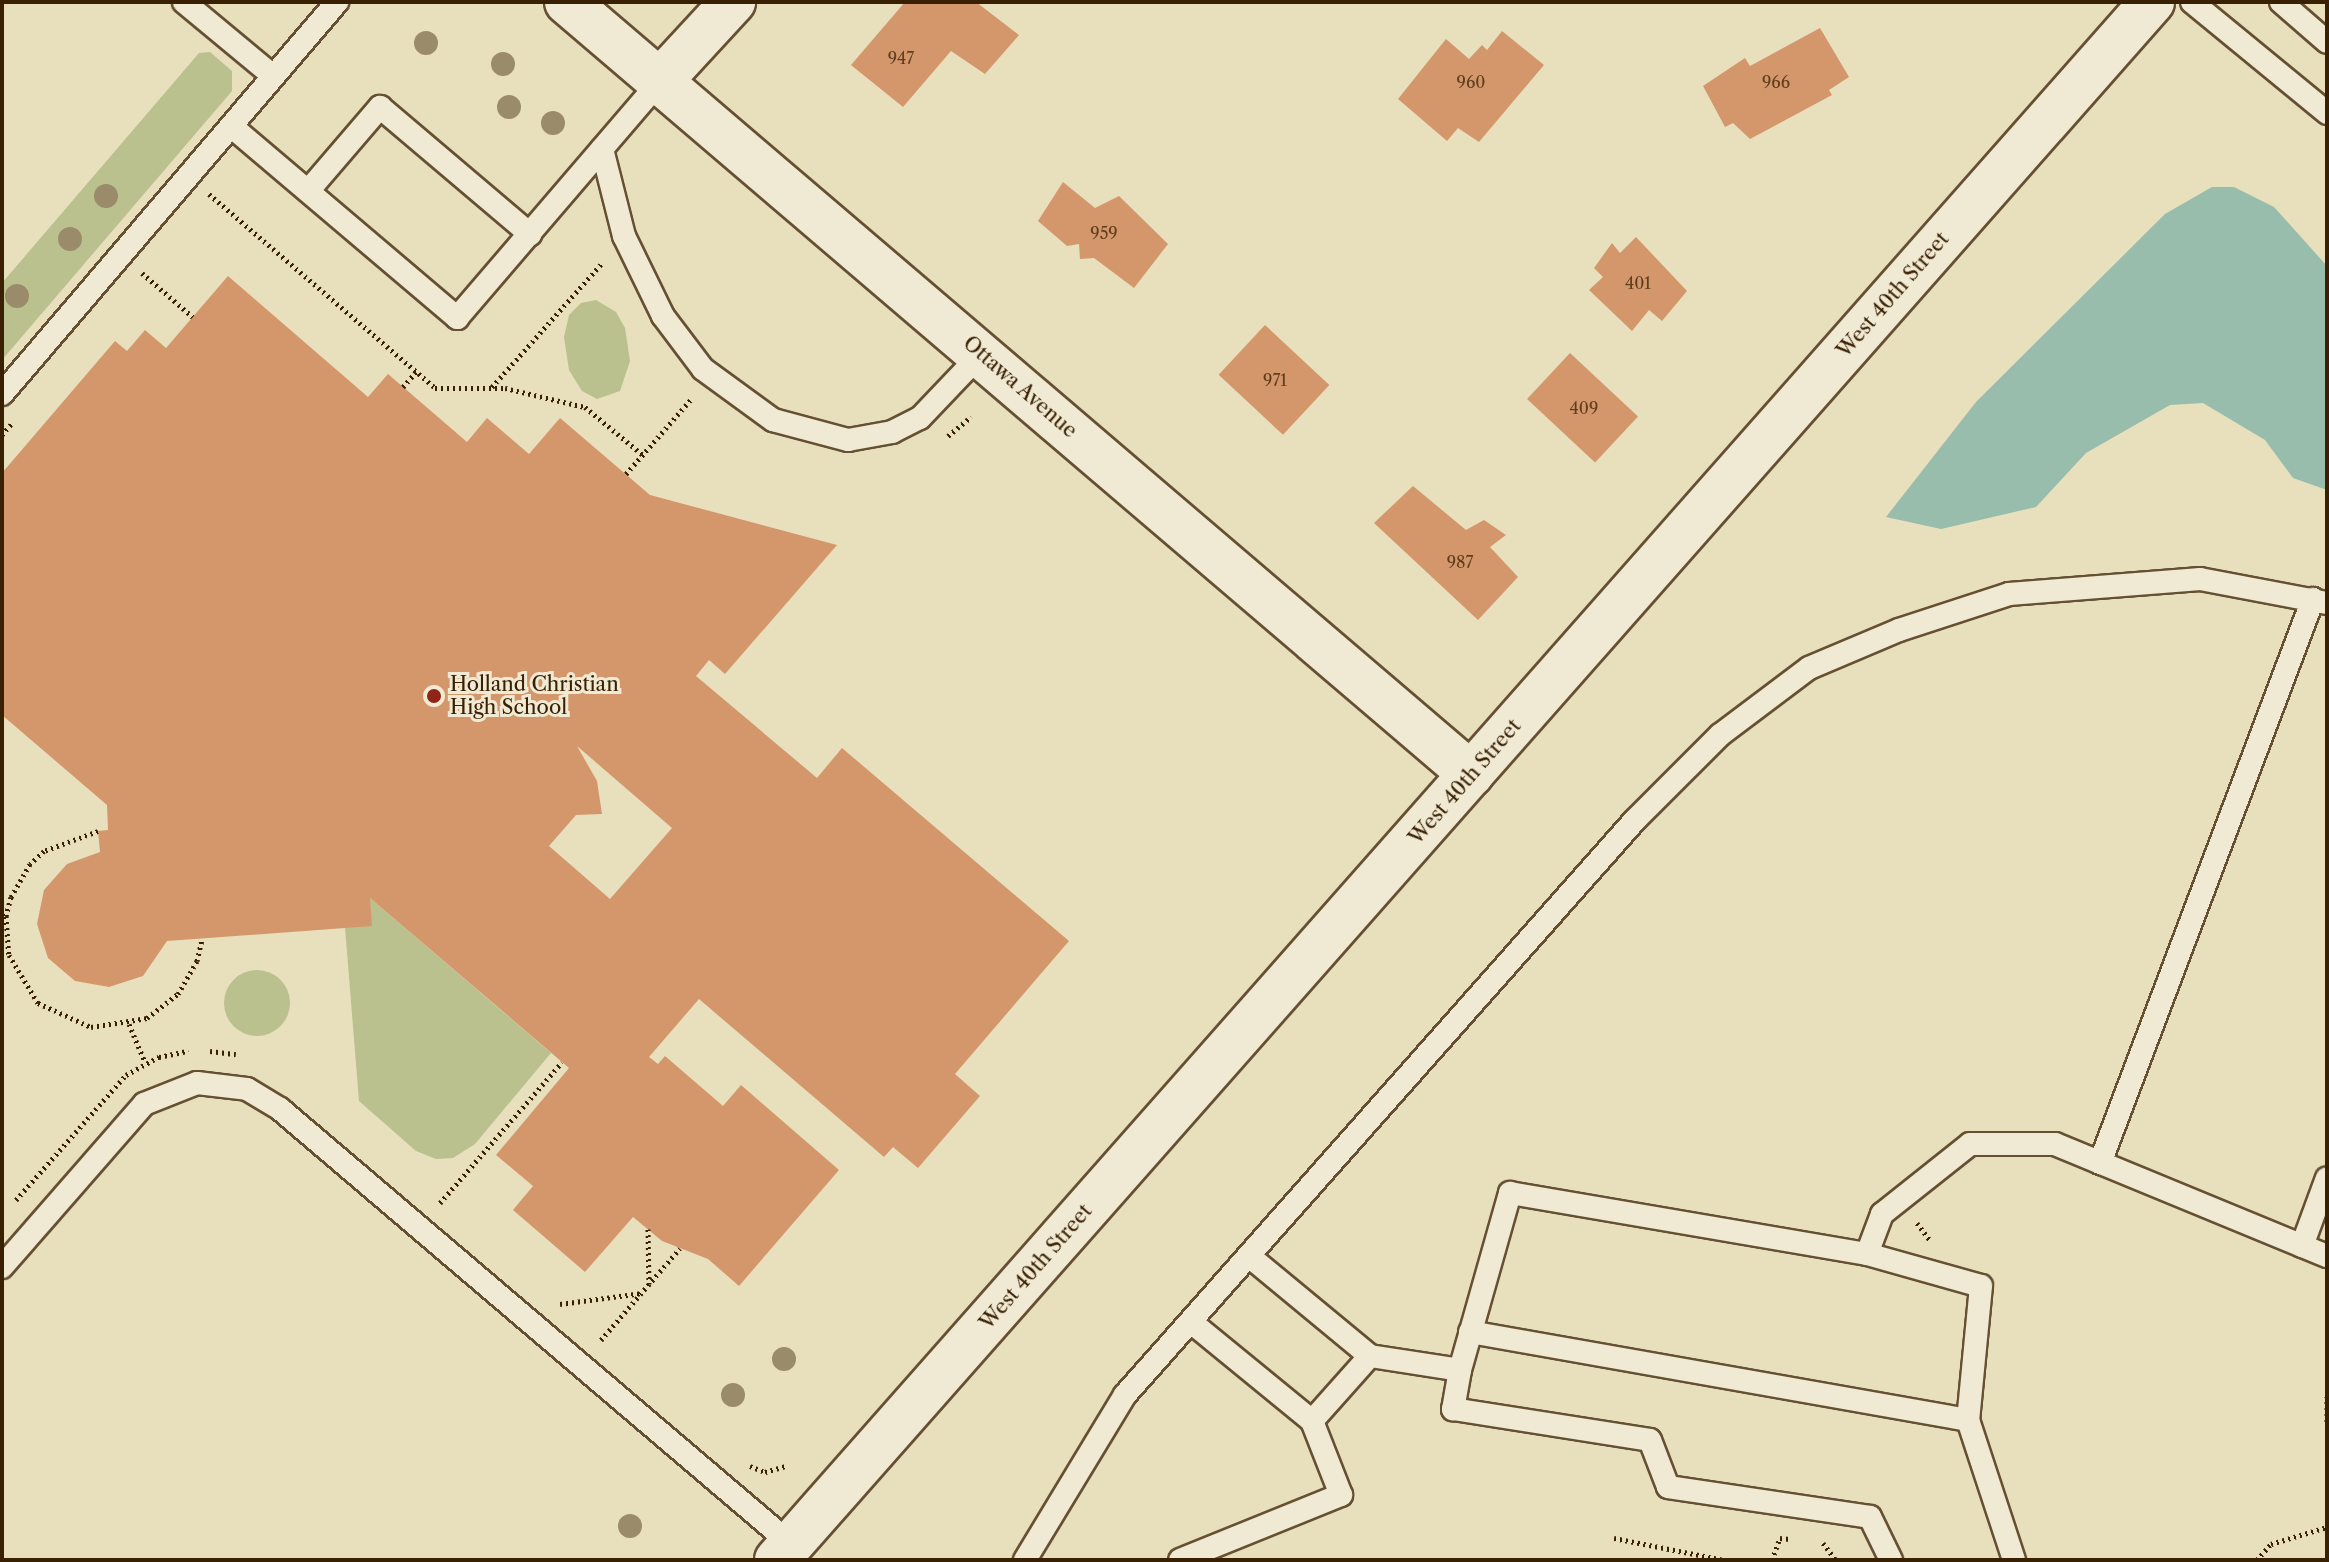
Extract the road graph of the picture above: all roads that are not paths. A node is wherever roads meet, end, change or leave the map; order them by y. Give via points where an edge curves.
1 (184, 2) edge
2 (337, 2) edge
3 (567, 2) edge
4 (733, 2) edge
5 (2152, 2) edge
6 (2192, 2) edge
7 (2281, 2) edge
8 (2327, 42) edge
9 (273, 76) junction
10 (660, 81) junction
11 (2327, 113) edge
12 (231, 126) junction
13 (602, 149) junction
14 (308, 191) junction
15 (530, 234) junction
16 (981, 354) junction
17 (2, 394) edge
18 (2320, 601) edge
19 (1471, 774) junction
20 (2100, 1163) junction
21 (2327, 1178) edge
22 (2302, 1246) junction
23 (1867, 1254) junction
24 (1249, 1256) junction
25 (2327, 1256) edge
26 (2, 1267) edge
27 (1191, 1322) junction
28 (1470, 1332) junction
29 (1370, 1356) junction
30 (1460, 1370) junction
31 (1968, 1420) junction
32 (1312, 1421) junction
33 (784, 1552) edge
34 (1025, 1560) edge
35 (1180, 1560) edge
36 (1891, 1560) edge
37 (2014, 1560) edge

1 - 9 lane
2 - 9 lane
3 - 10 street, Ottawa Avenue
4 - 10 street
5 - 19 street, West 40th Street
6 - 11 lane
7 - 8 lane
9 - 12 lane
10 - 13 lane
10 - 16 street, Ottawa Avenue
12 - 14 lane
12 - 17 lane
13 - 15 lane
13 - 16 lane via 624,236 657,306 703,369 760,413 822,437 871,438 920,418
14 - 15 lane via 457,318
14 - 15 lane via 380,107
16 - 19 street, Ottawa Avenue
18 - 20 lane
18 - 24 lane via 2200,579 2009,594 1899,630 1809,668 1720,735 1635,820
19 - 33 street, West 40th Street
20 - 22 lane
20 - 23 lane via 2055,1144 1970,1144 1882,1214
21 - 22 lane
22 - 25 lane
23 - 28 lane via 1510,1193
23 - 31 lane via 1981,1286
24 - 27 lane
24 - 29 lane
26 - 33 lane via 144,1104 197,1083 247,1089 280,1109
27 - 32 lane
27 - 34 lane via 1125,1395
28 - 30 lane
28 - 31 lane
29 - 30 lane
29 - 32 lane
30 - 36 lane via 1453,1409 1650,1440 1668,1487 1870,1517
31 - 37 lane
32 - 35 lane via 1341,1495

